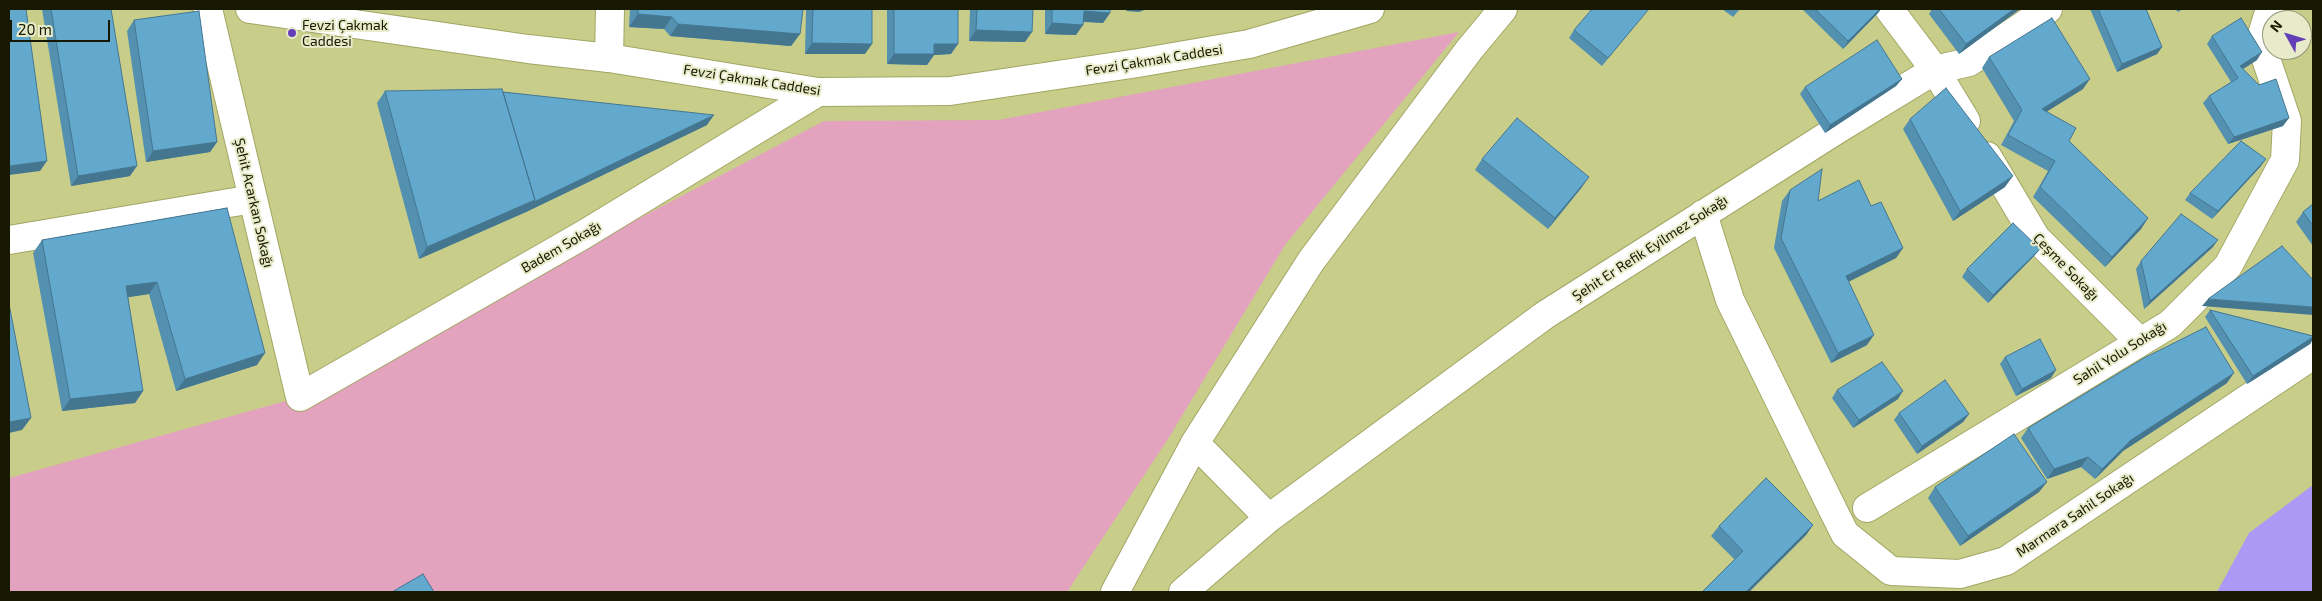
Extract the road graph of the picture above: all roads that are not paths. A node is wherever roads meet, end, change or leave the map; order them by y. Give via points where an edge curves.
1 (208, 9) edge
2 (250, 9) edge
3 (610, 9) edge
4 (1370, 9) edge
5 (1503, 9) edge
6 (1889, 9) edge
7 (2048, 9) edge
8 (2270, 9) edge
9 (608, 58) junction
10 (1935, 70) junction
11 (818, 92) junction
12 (253, 199) junction
13 (1703, 214) junction
14 (9, 240) edge
15 (2140, 342) junction
16 (2313, 355) edge
17 (300, 396) joint
18 (1195, 443) junction
19 (1867, 508) dead end
20 (1269, 518) junction
21 (1115, 592) edge
22 (1183, 592) edge

1 - 12 street, Şehit Acarkan Sokağı
2 - 9 street, Fevzi Çakmak Caddesi
3 - 9 street
4 - 11 street, Fevzi Çakmak Caddesi via 1249,44 1138,64 950,91
5 - 18 street via 1311,261
6 - 10 street, Çeşme Sokağı
7 - 10 street, Şehit Er Refik Eyilmez Sokağı via 1969,62
8 - 15 street, Sahil Yolu Sokağı via 2260,41 2287,121 2285,160 2228,266 2170,324
9 - 11 street, Fevzi Çakmak Caddesi
10 - 13 street, Şehit Er Refik Eyilmez Sokağı
10 - 15 street, Çeşme Sokağı via 2036,238
11 - 17 street, Badem Sokağı via 583,234
12 - 14 street
12 - 17 street, Şehit Acarkan Sokağı
13 - 16 street, Marmara Sahil Sokağı via 1730,300 1845,534 1891,571 1960,574 2006,562
13 - 20 street, Şehit Er Refik Eyilmez Sokağı via 1545,315
15 - 19 street, Sahil Yolu Sokağı
18 - 20 street
18 - 21 street
20 - 22 street, Şehit Er Refik Eyilmez Sokağı

